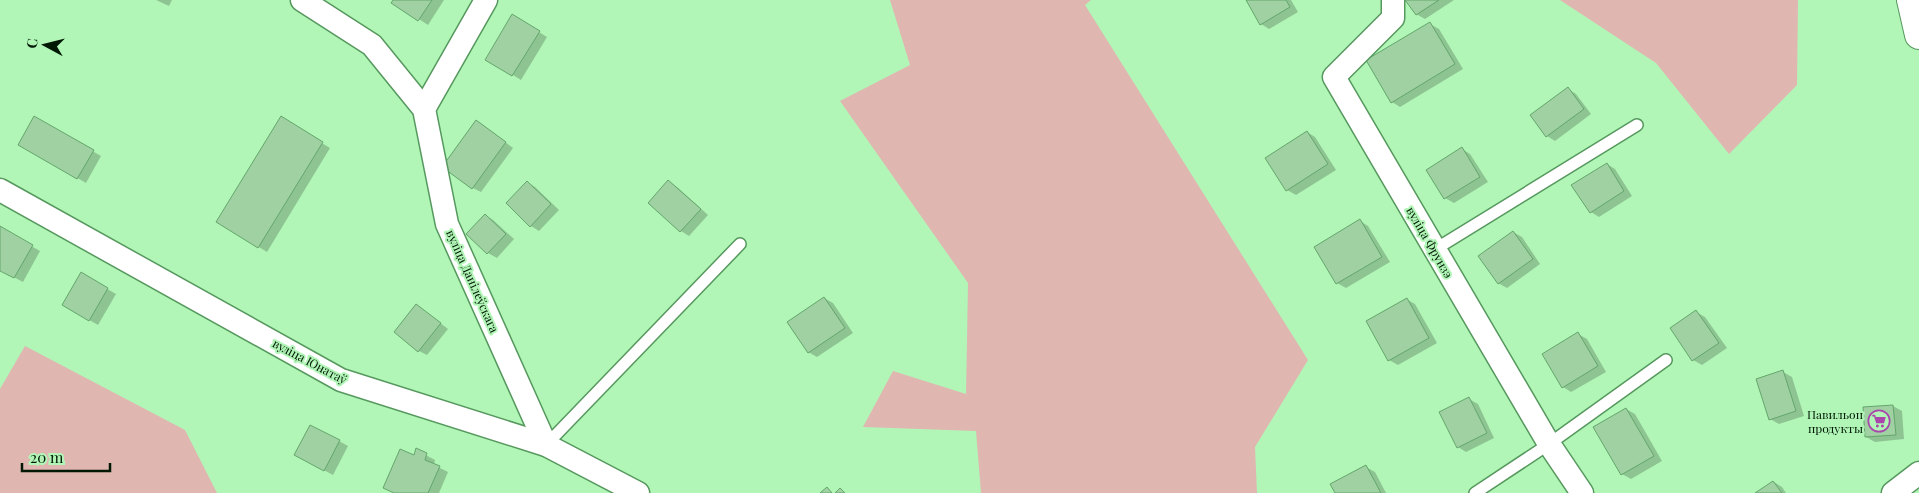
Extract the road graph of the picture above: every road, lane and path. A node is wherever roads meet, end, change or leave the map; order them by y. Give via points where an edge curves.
1 (302, 0) edge
2 (486, 0) edge
3 (1393, 0) edge
4 (1911, 0) edge
5 (1919, 35) edge
6 (424, 108) junction
7 (1636, 125) dead end
8 (0, 190) edge
9 (740, 244) dead end
10 (1434, 250) junction
11 (1666, 360) dead end
12 (1549, 444) junction
13 (546, 445) junction
14 (1919, 473) edge
15 (638, 493) edge
16 (1475, 493) edge
17 (1582, 493) edge
18 (1893, 493) edge

1 - 6 street, вуліца Данілеўскага via 372,44
2 - 6 street
3 - 10 street, вуліца Фрунзэ via 1394,18 1334,78
4 - 5 street
6 - 13 street, вуліца Данілеўскага via 447,224
7 - 10 lane
8 - 13 street, вуліца Юнатаў via 341,380
9 - 13 lane
10 - 12 street, вуліца Фрунзэ
11 - 12 lane
12 - 16 lane
12 - 17 street, вуліца Фрунзэ
13 - 15 street, вуліца Юнатаў
14 - 18 street

